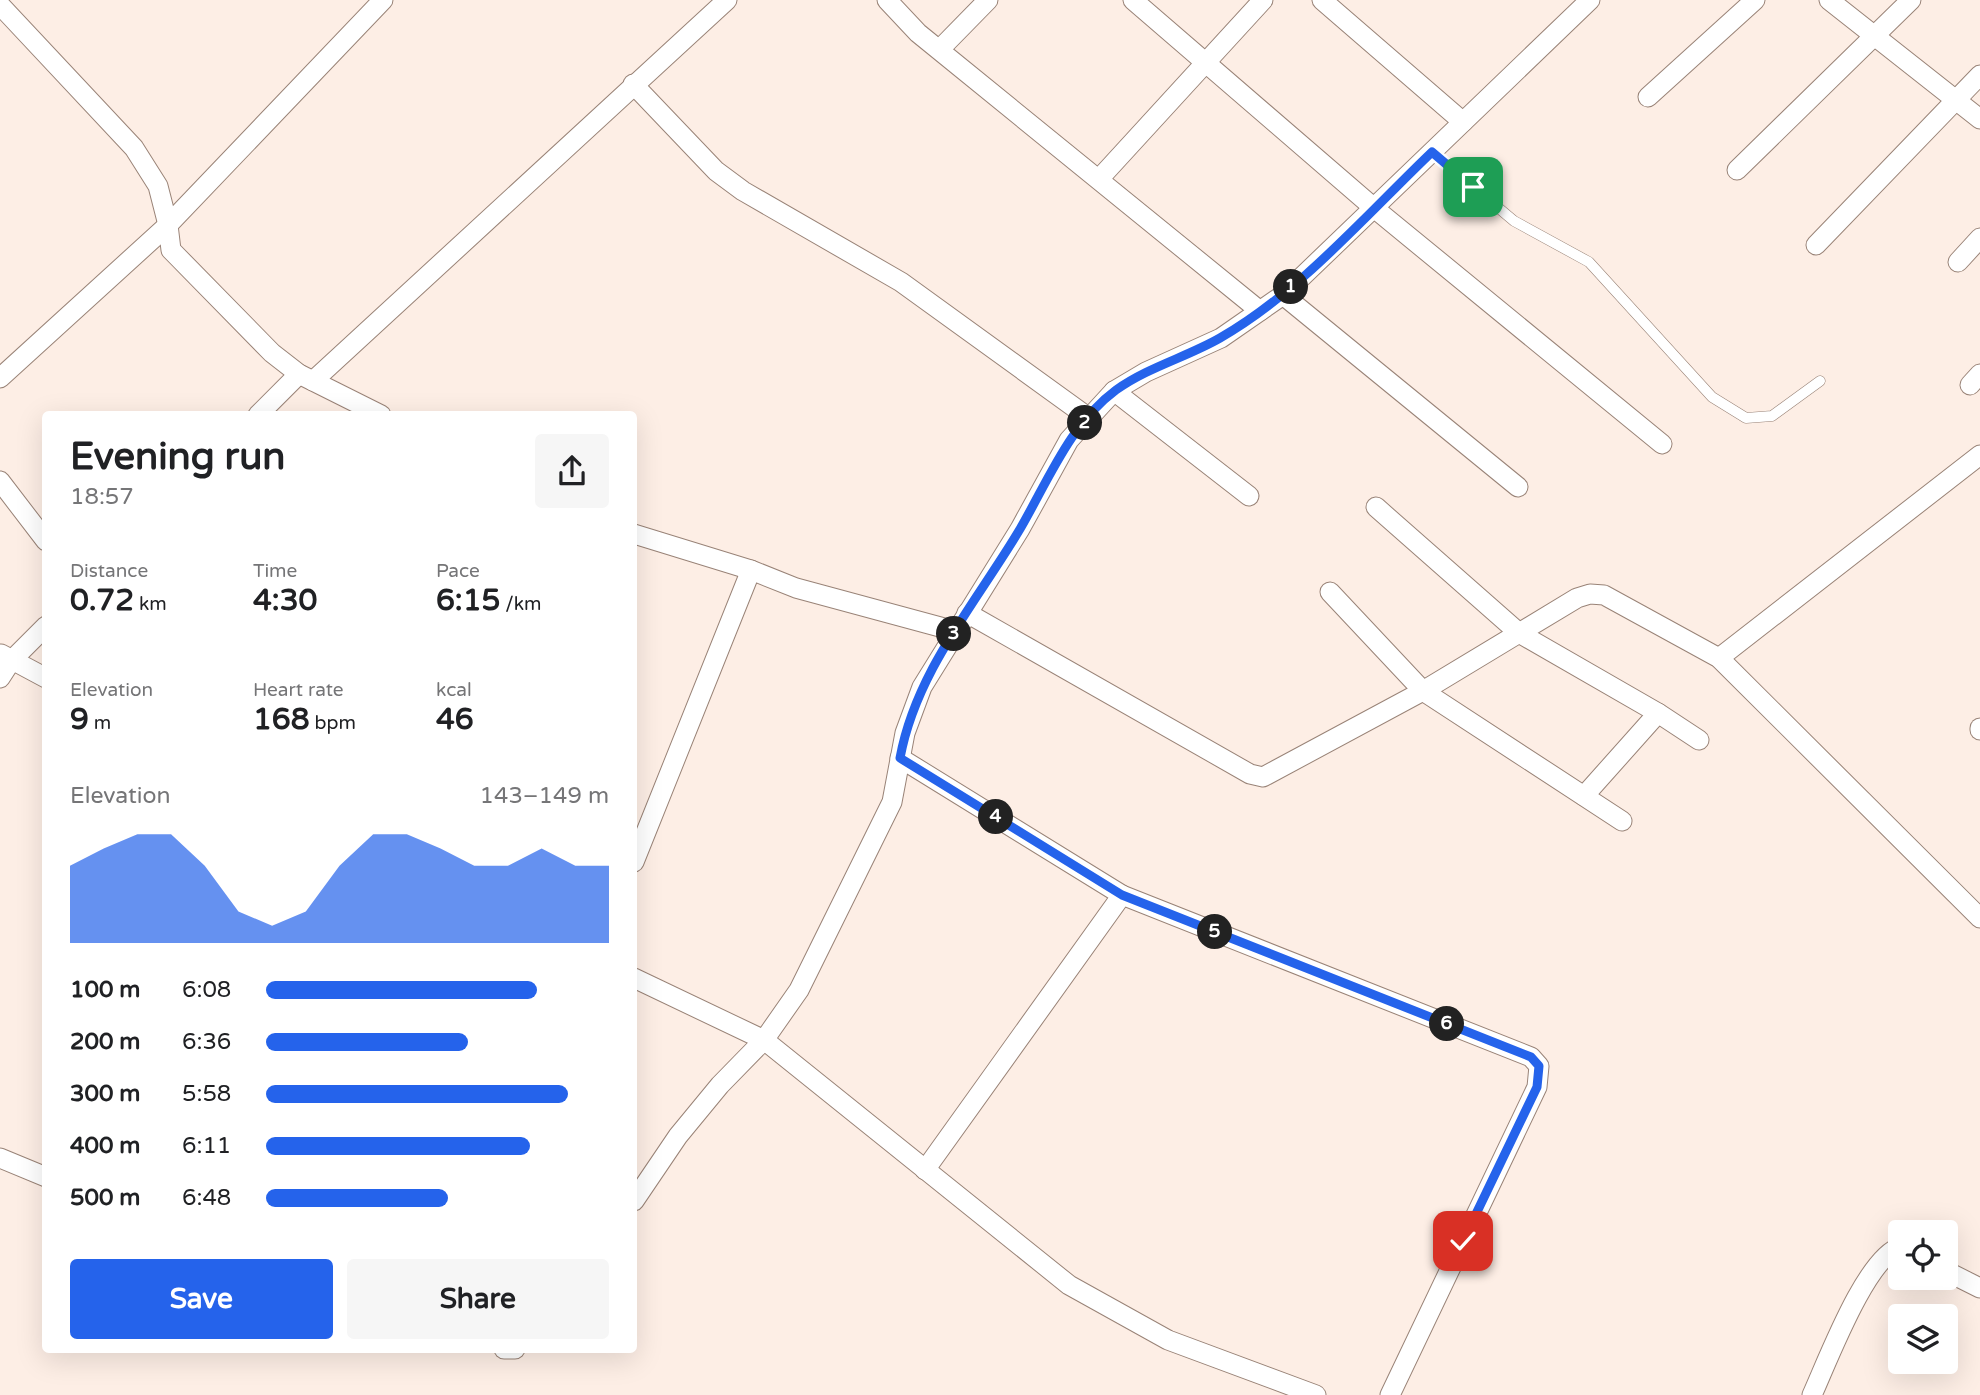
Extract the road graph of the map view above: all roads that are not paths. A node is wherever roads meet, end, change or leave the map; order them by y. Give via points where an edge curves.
1 (383, 0) edge
2 (727, 0) edge
3 (887, 0) edge
4 (988, 0) edge
5 (1133, 0) edge
6 (1264, 0) edge
7 (1322, 0) edge
8 (1590, 0) edge
9 (1755, 0) edge
10 (1829, 0) edge
11 (1911, 0) edge
12 (0, 5) edge
13 (1876, 37) junction
14 (940, 49) junction
15 (1205, 62) junction
16 (1980, 75) edge
17 (633, 84) junction
18 (1648, 97) dead end
19 (1956, 99) junction
20 (1980, 119) edge
21 (1463, 122) junction
22 (1432, 152) junction
23 (1737, 170) dead end
24 (1099, 179) junction
25 (1374, 208) junction
26 (168, 225) junction
27 (1980, 239) edge
28 (1816, 245) dead end
29 (1958, 262) dead end
30 (1283, 295) junction
31 (1260, 311) junction
32 (306, 377) junction
33 (0, 378) edge
34 (1820, 381) dead end
35 (1114, 391) junction
36 (263, 411) edge
37 (373, 411) edge
38 (1089, 418) junction
39 (1662, 444) dead end
40 (1980, 455) edge
41 (0, 481) edge
42 (1518, 487) dead end
43 (1249, 496) dead end
44 (1376, 507) dead end
45 (637, 535) edge
46 (42, 536) edge
47 (751, 570) junction
48 (1330, 592) dead end
49 (967, 613) junction
50 (42, 629) edge
51 (956, 631) junction
52 (1520, 632) junction
53 (5, 657) edge
54 (1719, 658) junction
55 (42, 676) edge
56 (0, 678) edge
57 (1423, 691) junction
58 (1658, 713) junction
59 (1699, 740) dead end
60 (900, 758) junction
61 (1584, 796) junction
62 (1622, 821) dead end
63 (637, 855) edge
64 (1122, 895) junction
65 (1980, 918) edge
66 (637, 979) edge
67 (764, 1040) junction
68 (0, 1158) edge
69 (925, 1170) junction
70 (42, 1175) edge
71 (637, 1197) edge
72 (1888, 1252) edge
73 (1958, 1277) edge
74 (1980, 1288) edge
75 (1316, 1395) edge
76 (1390, 1395) edge
77 (1812, 1395) edge

1 - 26 street
2 - 17 street
3 - 14 street
4 - 14 street
5 - 15 street
6 - 15 street
7 - 21 street
8 - 21 street
9 - 18 street
10 - 13 street
11 - 13 street
12 - 26 street via 134,148 158,186
13 - 19 street
13 - 23 street
14 - 24 street
15 - 24 street
15 - 25 street
16 - 19 street
17 - 32 street
17 - 38 street via 716,171 743,191 901,282
19 - 20 street
19 - 28 street
21 - 22 street
22 - 25 street
22 - 34 lane via 1514,221 1589,262 1712,397 1746,418 1772,416
24 - 31 street
25 - 30 street
25 - 39 street
26 - 32 street via 171,250 272,353
26 - 33 street
27 - 29 street
30 - 31 street
30 - 42 street
31 - 35 street via 1220,338
32 - 36 street
32 - 37 street
35 - 38 street
35 - 43 street
38 - 49 street via 1069,440
40 - 54 street
41 - 46 street
44 - 52 street
45 - 47 street
47 - 51 street via 796,589
47 - 63 street
48 - 57 street
49 - 51 street
49 - 57 street via 1250,774 1263,777
50 - 53 street
51 - 60 street via 922,687
52 - 54 street via 1577,598 1604,595
52 - 57 street
52 - 58 street
53 - 55 street
53 - 56 street
54 - 65 street
57 - 61 street
58 - 59 street
58 - 61 street
60 - 64 street
60 - 67 street via 892,802 799,989
61 - 62 street
64 - 69 street
64 - 76 street via 1531,1057 1539,1066 1537,1087
66 - 67 street
67 - 69 street
67 - 71 street via 686,1126
68 - 70 street
69 - 75 street via 1069,1285 1168,1340
72 - 77 street via 1871,1270
73 - 74 street

